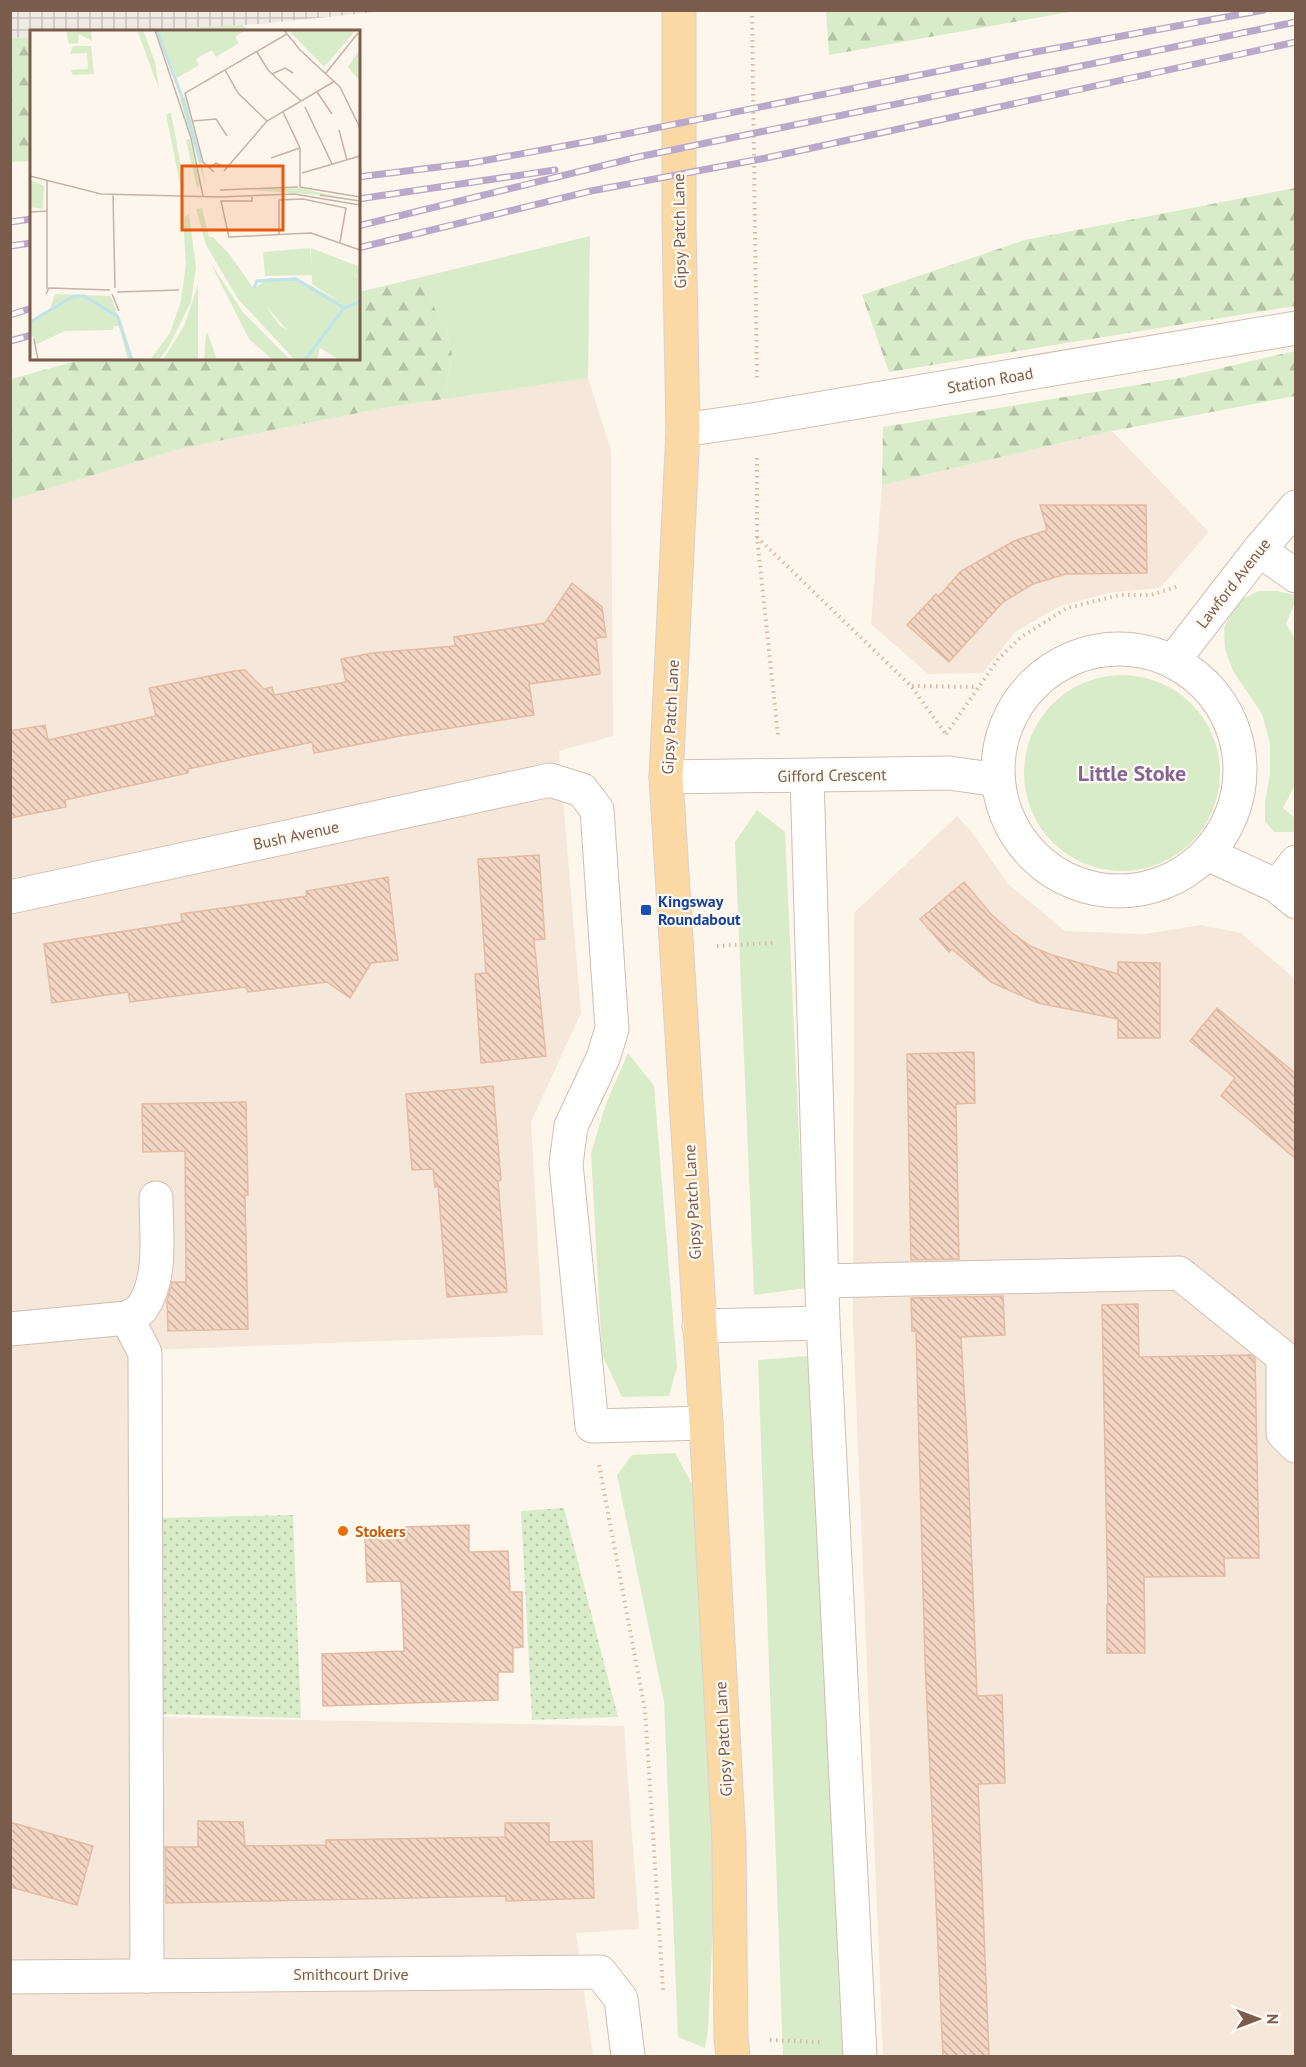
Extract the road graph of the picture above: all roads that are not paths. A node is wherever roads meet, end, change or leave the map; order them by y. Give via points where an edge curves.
1 (679, 10) edge
2 (1296, 328) edge
3 (683, 430) junction
4 (1296, 507) edge
5 (1258, 550) junction
6 (1296, 576) edge
7 (1173, 661) junction
8 (807, 776) junction
9 (666, 777) junction
10 (998, 780) junction
11 (1208, 854) junction
12 (1289, 883) edge
13 (10, 897) edge
14 (156, 1198) dead end
15 (823, 1281) junction
16 (127, 1318) junction
17 (824, 1323) junction
18 (699, 1326) junction
19 (10, 1329) edge
20 (706, 1423) junction
21 (1296, 1446) edge
22 (147, 1976) junction
23 (10, 1977) edge
24 (732, 2047) edge
25 (860, 2050) edge
26 (628, 2056) edge

1 - 3 main road, Gipsy Patch Lane
2 - 3 street, Station Road
3 - 9 main road, Gipsy Patch Lane
4 - 5 street, Lawford Avenue
5 - 6 street
5 - 7 street, Lawford Avenue
7 - 10 street via 1139,650 1102,649 1067,660 1037,681 1014,709 1001,743
7 - 11 street via 1204,682 1227,713 1239,748 1241,786 1229,822
8 - 9 street, Gifford Crescent
8 - 10 street, Gifford Crescent via 949,773
8 - 15 street
9 - 18 main road, Gipsy Patch Lane
10 - 11 street via 1008,819 1029,853 1061,877 1099,890 1139,891 1176,878
11 - 12 street
13 - 20 street, Bush Avenue via 550,780 582,790 597,810 612,1029 603,1058 571,1126 566,1164 592,1426
14 - 16 street via 156,1267 151,1290 141,1310
15 - 17 street
15 - 21 street via 1179,1273 1283,1357 1282,1433
16 - 19 street
16 - 22 street via 145,1353
17 - 18 street
17 - 25 street
18 - 20 main road, Gipsy Patch Lane
20 - 24 main road, Gipsy Patch Lane via 729,1842
22 - 23 street, Smithcourt Drive
22 - 26 street, Smithcourt Drive via 600,1972 621,1999

